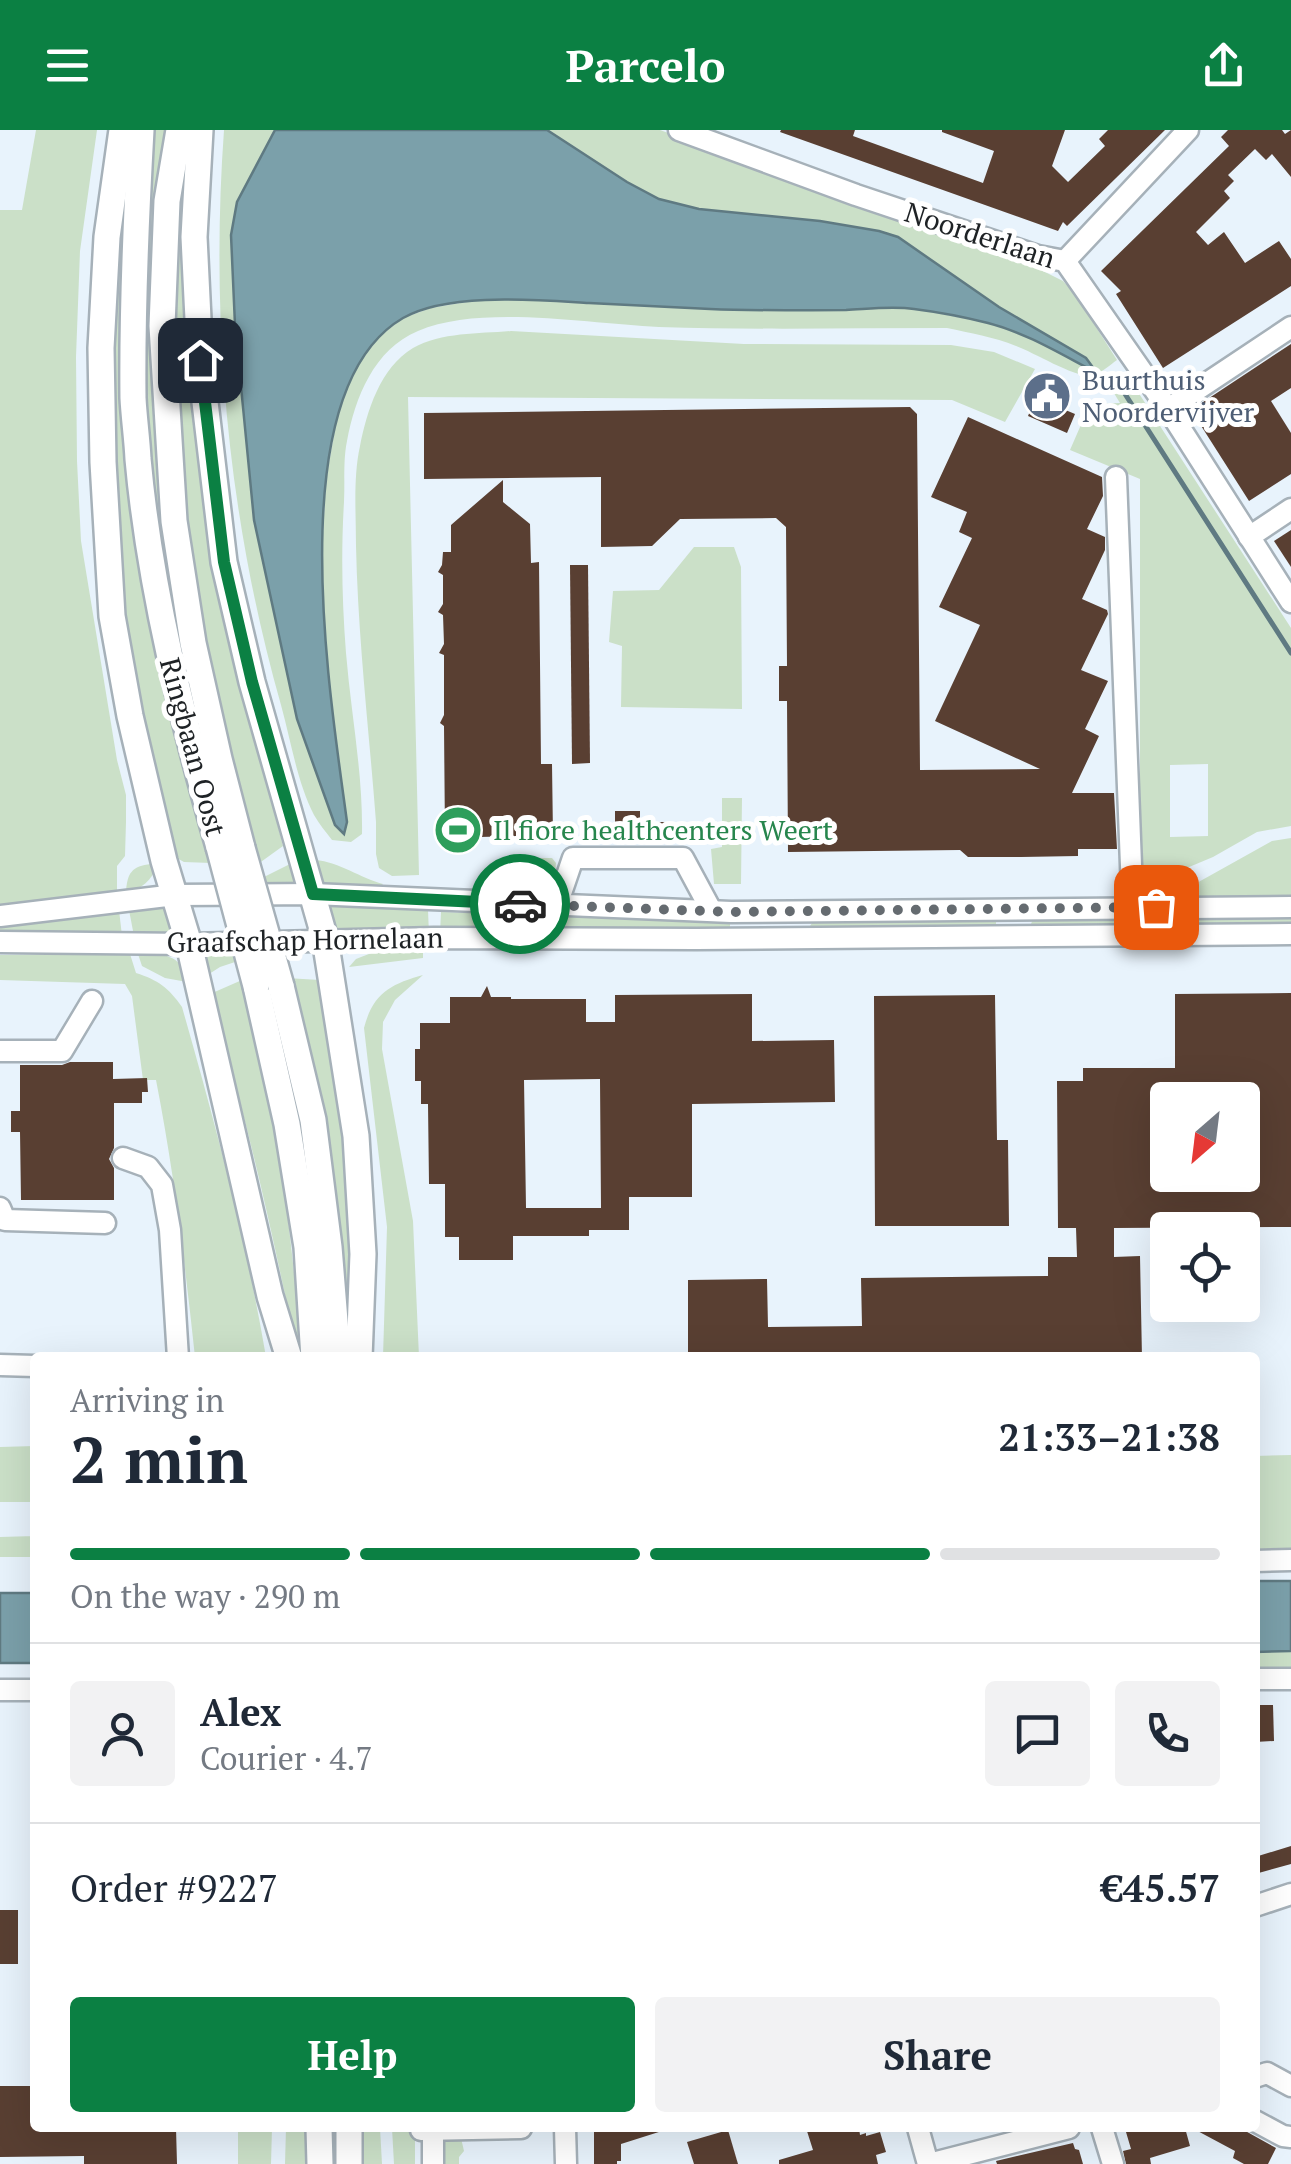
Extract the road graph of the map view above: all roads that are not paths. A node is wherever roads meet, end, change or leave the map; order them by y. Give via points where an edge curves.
1 (122, 130) edge
2 (141, 130) edge
3 (179, 130) edge
4 (200, 130) edge
5 (682, 130) edge
6 (1188, 130) edge
7 (1065, 261) junction
8 (1291, 327) edge
9 (1168, 409) junction
10 (1116, 478) dead end
11 (1291, 509) edge
12 (1249, 537) junction
13 (1291, 602) edge
14 (231, 848) junction
15 (313, 894) junction
16 (175, 895) junction
17 (557, 905) junction
18 (1291, 906) edge
19 (1142, 908) junction
20 (1015, 909) junction
21 (710, 910) junction
22 (790, 911) junction
23 (0, 916) edge
24 (1291, 934) edge
25 (1142, 935) junction
26 (1016, 936) junction
27 (790, 938) junction
28 (325, 939) junction
29 (0, 942) edge
30 (188, 944) junction
31 (268, 986) junction
32 (92, 1001) dead end
33 (0, 1051) edge
34 (123, 1158) dead end
35 (0, 1208) edge
36 (105, 1223) dead end
37 (178, 1352) edge
38 (287, 1352) edge
39 (314, 1352) edge
40 (338, 1352) edge
41 (359, 1352) edge
42 (0, 1365) edge
43 (30, 1366) edge
44 (1291, 1560) edge
45 (1260, 1561) edge
46 (1260, 1679) edge
47 (1291, 1679) edge
48 (0, 1690) edge
49 (30, 1690) edge
50 (1291, 1894) edge
51 (1260, 1904) edge
52 (1260, 2075) edge
53 (1291, 2086) edge
54 (1260, 2124) edge
55 (319, 2132) edge
56 (349, 2132) edge
57 (427, 2132) edge
58 (427, 2132) edge
59 (565, 2132) edge
60 (919, 2132) edge
61 (1053, 2132) edge
62 (1103, 2132) edge
63 (1291, 2138) edge
64 (320, 2164) edge
65 (349, 2164) edge
66 (422, 2164) edge
67 (432, 2164) edge
68 (566, 2164) edge
69 (928, 2164) edge
70 (1113, 2164) edge

1 - 16 main road via 100,348 112,616
2 - 14 main road, Ringbaan Oost via 133,400 143,512 194,760
3 - 14 main road, Ringbaan Oost via 167,202 162,326 174,521
4 - 15 main road via 194,238 200,360 224,562
5 - 7 street, Noorderlaan via 856,195
6 - 7 street
7 - 9 street, Noorderlaan
8 - 9 street
9 - 12 street, Noorderlaan
10 - 19 street via 1132,891
11 - 12 street
12 - 13 street, Noorderlaan
14 - 31 main road, Ringbaan Oost, bridge
15 - 16 street, Graafschap Hornelaan
15 - 17 street, Graafschap Hornelaan
15 - 28 main road
16 - 23 street, Graafschap Hornelaan
16 - 30 main road
17 - 21 street, Graafschap Hornelaan
17 - 21 street via 574,858 683,858
18 - 19 street, Graafschap Hornelaan
19 - 20 street, Graafschap Hornelaan
19 - 25 street
20 - 22 street, Graafschap Hornelaan
20 - 26 street
21 - 22 street, Graafschap Hornelaan
22 - 27 street
24 - 25 street, Graafschap Hornelaan
25 - 26 street, Graafschap Hornelaan
26 - 27 street, Graafschap Hornelaan
27 - 28 street, Graafschap Hornelaan
28 - 30 street, Graafschap Hornelaan
28 - 41 main road via 356,1136 363,1254
29 - 30 street, Graafschap Hornelaan
30 - 38 main road
31 - 39 main road, Ringbaan Oost via 306,1246
31 - 40 main road, Ringbaan Oost via 312,1120
32 - 33 street via 62,1050
34 - 37 street via 148,1167 162,1186
35 - 36 street via 6,1220
42 - 43 street
44 - 45 street
46 - 47 street
48 - 49 street
50 - 51 street
52 - 53 street
54 - 63 street
55 - 64 main road
56 - 65 main road
57 - 66 street
58 - 67 street
59 - 68 street
60 - 69 street
61 - 69 street
62 - 70 street

